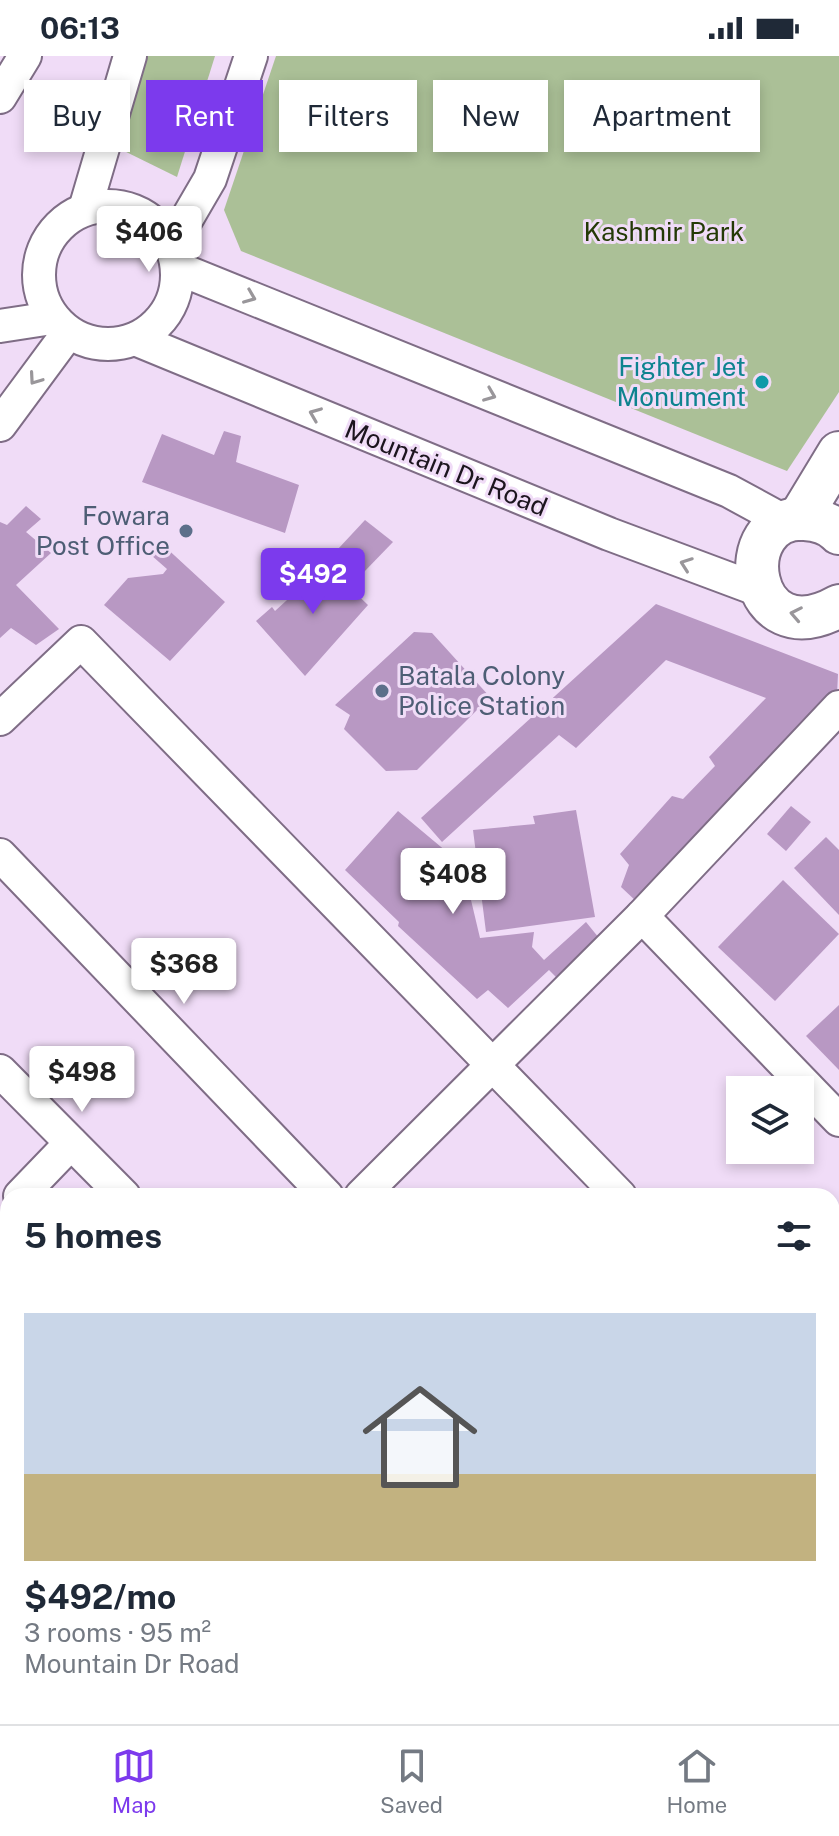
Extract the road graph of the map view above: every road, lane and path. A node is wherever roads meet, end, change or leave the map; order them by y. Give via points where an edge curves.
1 (25, 56) edge
2 (130, 56) edge
3 (251, 56) edge
4 (0, 97) edge
5 (85, 209) junction
6 (174, 257) junction
7 (60, 325) junction
8 (0, 326) edge
9 (135, 339) junction
10 (0, 425) edge
11 (839, 453) edge
12 (793, 521) junction
13 (839, 533) edge
14 (759, 590) junction
15 (839, 606) edge
16 (839, 707) edge
17 (0, 719) edge
18 (0, 855) edge
19 (642, 916) junction
20 (492, 1066) junction
21 (0, 1071) edge
22 (839, 1120) edge
23 (71, 1143) junction
24 (28, 1188) edge
25 (116, 1188) edge
26 (319, 1188) edge
27 (369, 1188) edge
28 (612, 1188) edge

1 - 4 street
2 - 5 street
3 - 6 street via 210,179
5 - 6 street via 126,208 145,216 160,229
5 - 7 street via 50,235 40,255 41,298
6 - 9 street via 176,290 168,310
6 -> 12 street
7 - 8 street
7 - 9 street via 89,342 113,345
7 -> 10 street
14 -> 9 street, Mountain Dr Road
11 - 12 main road
12 - 13 main road via 817,520
12 - 14 main road via 770,533 759,550
15 -> 14 main road via 819,617 796,618 774,608
16 - 19 street
17 - 20 street via 81,642
18 - 26 street
19 - 20 street
19 - 22 street
20 - 27 street
20 - 28 street
21 - 23 street
23 - 24 street
23 - 25 street

